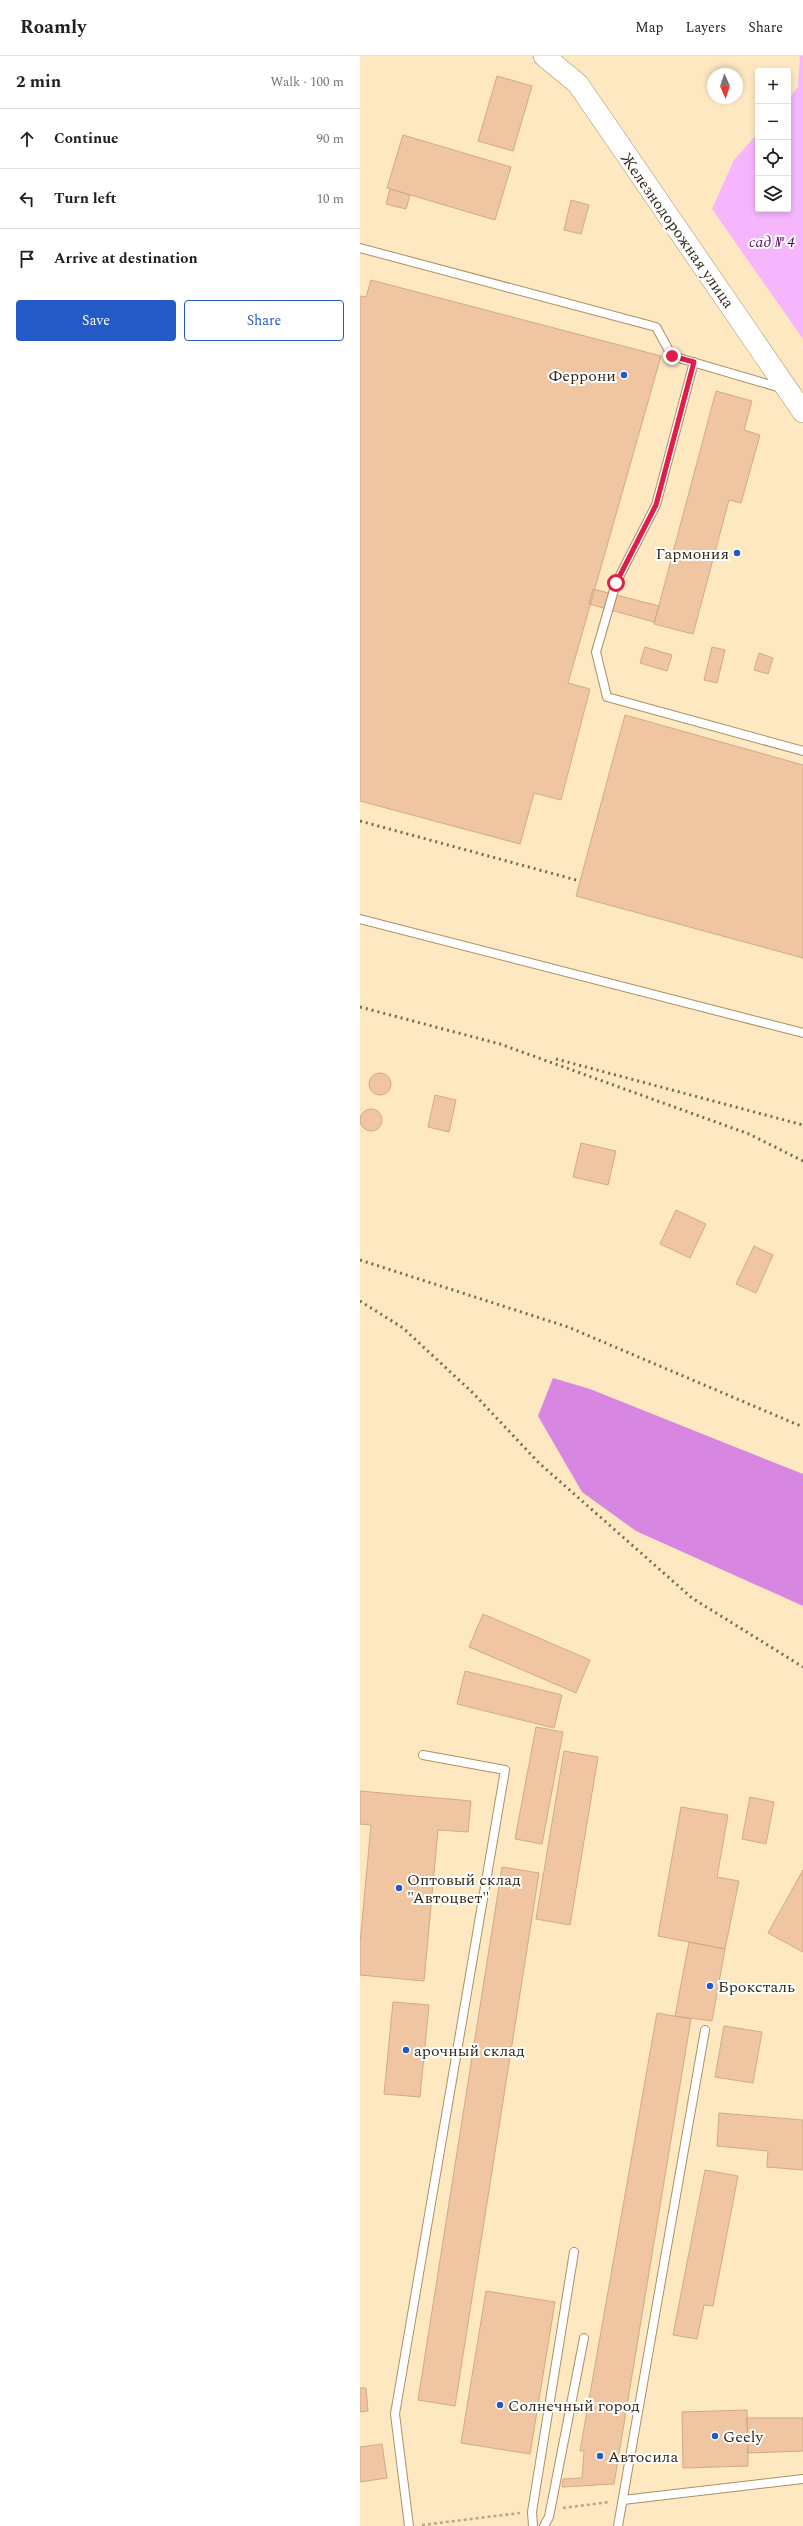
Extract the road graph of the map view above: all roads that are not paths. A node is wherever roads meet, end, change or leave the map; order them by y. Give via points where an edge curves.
1 (544, 56) edge
2 (360, 248) edge
3 (694, 362) junction
4 (788, 390) junction
5 (803, 412) edge
6 (803, 751) edge
7 (360, 919) edge
8 (803, 1033) edge
9 (423, 1755) dead end
10 (705, 2030) dead end
11 (574, 2252) dead end
12 (584, 2338) dead end
13 (803, 2479) edge
14 (623, 2500) junction
15 (413, 2526) edge
16 (533, 2526) edge
17 (544, 2526) edge
18 (618, 2526) edge

1 - 4 street, Железнодорожная улица via 578,84
2 - 3 lane via 656,327 672,356
3 - 4 lane
3 - 6 lane via 656,505 616,583 596,652 607,697
4 - 5 street, Железнодорожная улица
7 - 8 lane
9 - 15 lane via 505,1770 395,2414
10 - 14 lane
11 - 16 lane via 532,2512
12 - 17 lane via 551,2510
13 - 14 lane
14 - 18 lane

